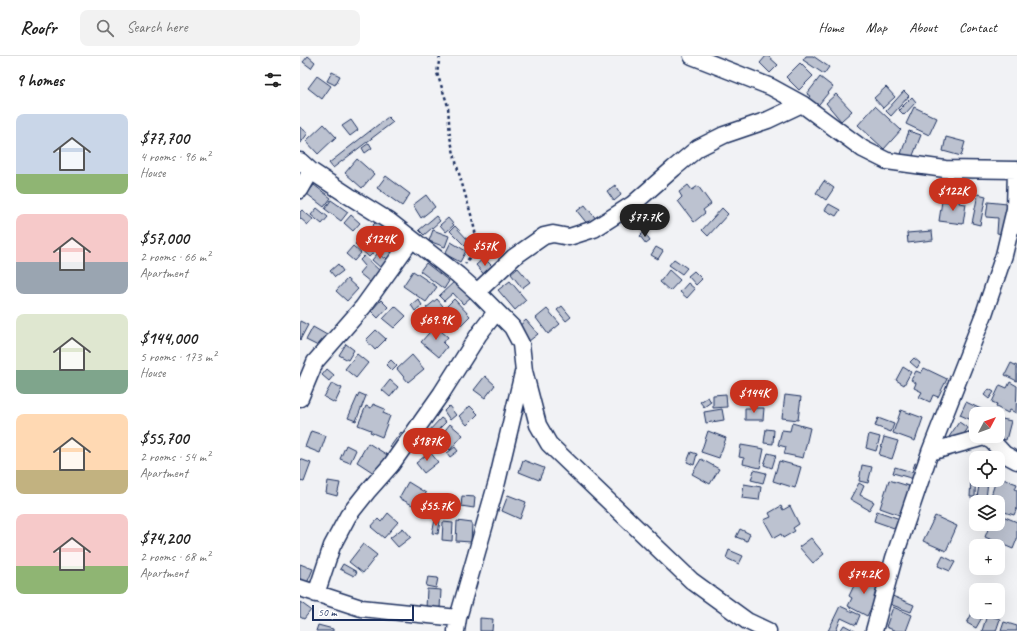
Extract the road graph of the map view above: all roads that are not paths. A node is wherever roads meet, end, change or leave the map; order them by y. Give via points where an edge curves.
1 (692, 56) edge
2 (802, 104) junction
3 (306, 166) edge
4 (1017, 170) edge
5 (300, 190) edge
6 (412, 239) junction
7 (477, 292) junction
8 (496, 312) junction
9 (524, 371) junction
10 (300, 398) edge
11 (930, 452) junction
12 (1017, 461) edge
13 (300, 588) edge
14 (316, 594) junction
15 (457, 624) edge
16 (768, 631) edge
17 (874, 631) edge

1 - 2 street via 771,87
2 - 4 street via 863,148 888,161 945,169
2 - 7 street via 698,148 633,204 594,229 569,237 553,234 544,236 514,257
3 - 5 street
3 - 6 street
4 - 11 street via 1015,209 1004,255 984,314
6 - 7 street
6 - 10 street via 363,307 315,362
7 - 8 street
8 - 9 street via 512,327 521,344
8 - 14 street via 391,465 348,516 332,546
9 - 15 street via 497,482
9 - 16 street via 538,425 549,444 692,581 746,621
11 - 12 street via 984,437
11 - 17 street via 894,558
13 - 14 street
14 - 15 street via 361,608

